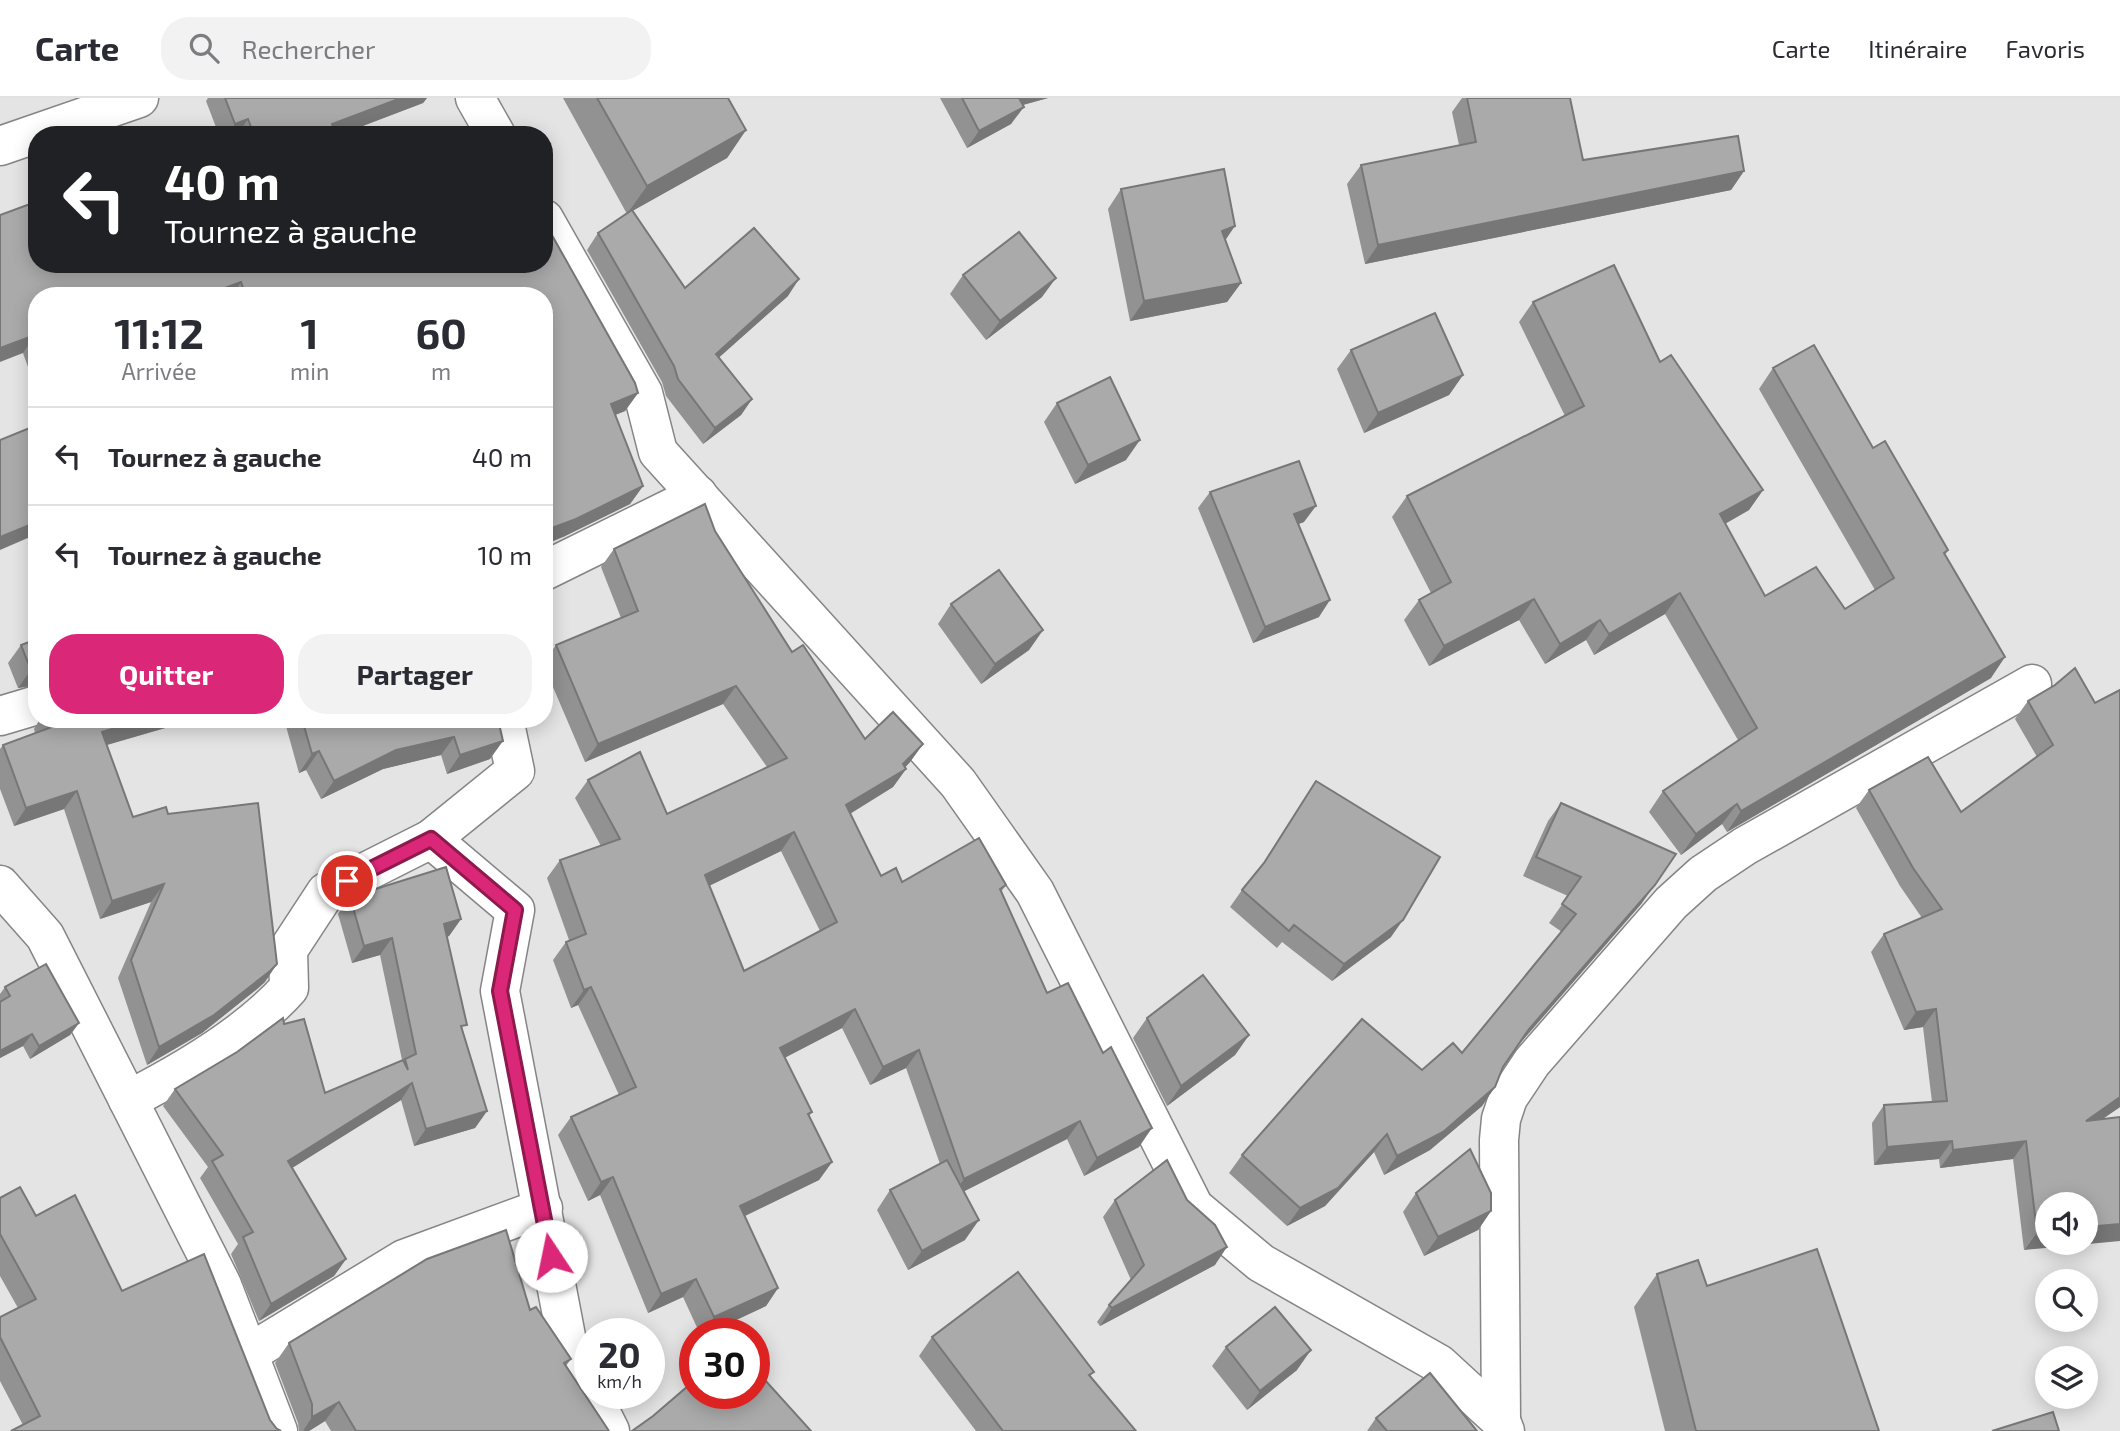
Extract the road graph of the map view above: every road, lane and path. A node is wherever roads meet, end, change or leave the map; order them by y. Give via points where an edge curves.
1 (139, 98) edge
2 (475, 98) edge
3 (58, 126) edge
4 (491, 126) edge
5 (28, 136) edge
6 (0, 146) edge
7 (553, 235) edge
8 (698, 495) junction
9 (553, 567) edge
10 (2032, 684) dead end
11 (28, 708) edge
12 (0, 716) edge
13 (506, 728) edge
14 (431, 839) junction
15 (0, 885) edge
16 (128, 1100) junction
17 (542, 1208) junction
18 (248, 1354) junction
19 (574, 1362) edge
20 (599, 1409) edge
21 (1503, 1426) edge
22 (278, 1431) edge
23 (610, 1431) edge

1 - 3 street
2 - 4 street
5 - 6 street
7 - 8 street via 643,393 658,452
8 - 9 street
8 - 21 street via 958,783 1035,892 1194,1207 1261,1263 1440,1364
10 - 21 street via 1703,874 1641,934 1519,1080 1501,1119 1499,1140
11 - 12 street
13 - 14 street via 515,771
14 - 16 street via 326,892 288,950 289,988 274,1005 179,1073
14 - 17 street via 515,910 500,991
15 - 16 street via 45,936
16 - 18 street via 222,1285
17 - 18 street via 404,1259
17 - 19 street
18 - 22 street
20 - 23 street

